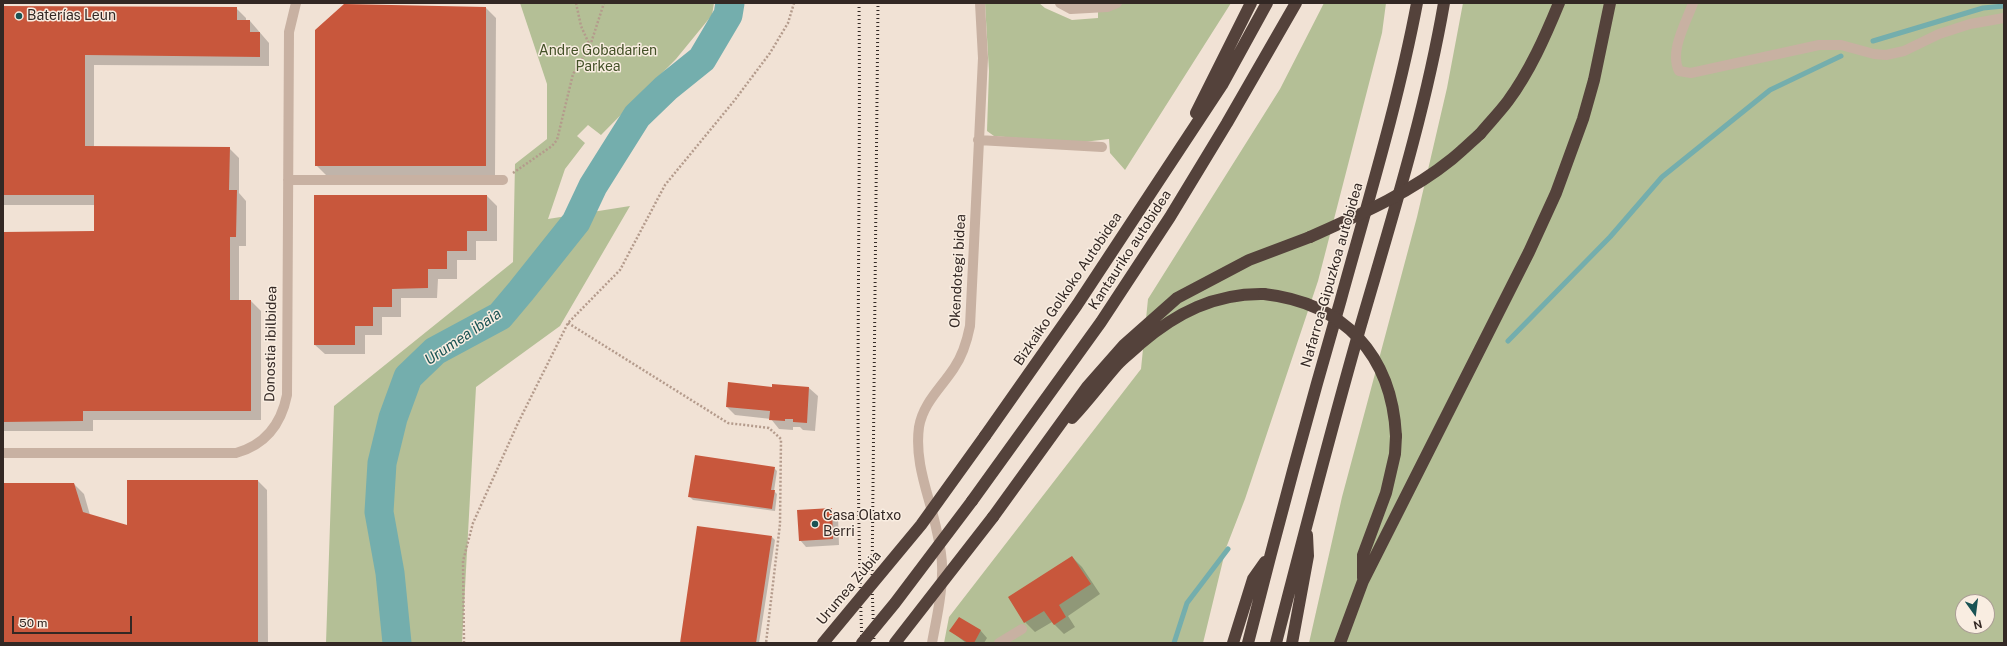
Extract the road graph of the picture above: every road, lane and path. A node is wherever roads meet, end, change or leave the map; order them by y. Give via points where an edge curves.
1 (296, 3) edge
2 (576, 3) edge
3 (604, 3) edge
4 (794, 3) edge
5 (980, 3) edge
6 (1060, 3) edge
7 (1116, 3) edge
8 (1251, 3) edge
9 (1267, 3) edge
10 (1296, 3) edge
11 (1417, 3) edge
12 (1444, 3) edge
13 (1559, 3) edge
14 (1610, 3) edge
15 (1693, 3) edge
16 (2004, 18) edge
17 (590, 46) junction
18 (978, 140) junction
19 (1102, 147) dead end
20 (1174, 157) junction
21 (288, 180) junction
22 (502, 180) joint
23 (568, 324) junction
24 (985, 436) joint
25 (3, 454) edge
26 (1027, 471) junction
27 (1306, 526) junction
28 (1271, 554) junction
29 (1363, 581) junction
30 (1022, 629) dead end
31 (464, 643) edge
32 (766, 643) edge
33 (823, 643) edge
34 (862, 643) edge
35 (895, 643) edge
36 (932, 643) edge
37 (999, 643) edge
38 (1233, 643) edge
39 (1248, 643) edge
40 (1276, 643) edge
41 (1292, 643) edge
42 (1340, 643) edge

1 - 21 street, Donostia ibilbidea via 289,32
2 - 17 path via 581,26
3 - 17 path
4 - 23 path via 788,23 770,53 665,185 620,270
5 - 18 street, Okendotegi bidea via 983,58
6 - 7 street via 1071,9 1107,7
8 - 20 highway
9 - 20 highway via 1222,84
10 - 34 highway, Kantauriko autobidea, bridge via 1228,123 1101,322 972,502
11 - 28 highway, Nafarroa-Gipuzkoa autobidea via 1401,81
12 - 27 highway via 1421,108
13 - 26 highway, bridge via 1545,38 1508,101 1480,134 1452,159 1373,208 1310,237 1249,260 1177,298 1124,345 1086,387
14 - 29 highway via 1594,80 1578,134 1556,193 1529,252
15 - 16 street via 1677,46 1675,62 1679,71 1691,73 1819,45 1841,45 1874,54 1886,54 1904,50 1939,34 1970,24
17 - 22 path via 573,74 557,140
18 - 19 street
18 - 36 street, Okendotegi bidea via 970,326 967,342 955,368 928,402 919,428 922,480 937,531 942,574
20 - 24 highway, Bizkaiko Golkoko Autobidea via 1077,305
21 - 22 street
21 - 25 street, Donostia ibilbidea via 286,395 281,418 267,436 247,450 224,454
23 - 31 path via 518,424 473,523 463,561
23 - 32 path via 728,423 769,428 781,439 780,524
24 - 33 highway, Urumea Zubia, bridge via 921,525
26 - 29 highway, bridge via 1118,363 1154,332 1183,313 1213,300 1247,294 1264,294 1297,300 1329,314 1357,337 1369,351 1386,383 1395,418 1395,454 1386,493 1363,555
26 - 35 highway, bridge
27 - 40 highway
27 - 41 highway via 1308,556
28 - 38 highway via 1253,579
28 - 39 highway, Nafarroa-Gipuzkoa autobidea
29 - 42 highway
30 - 37 street

